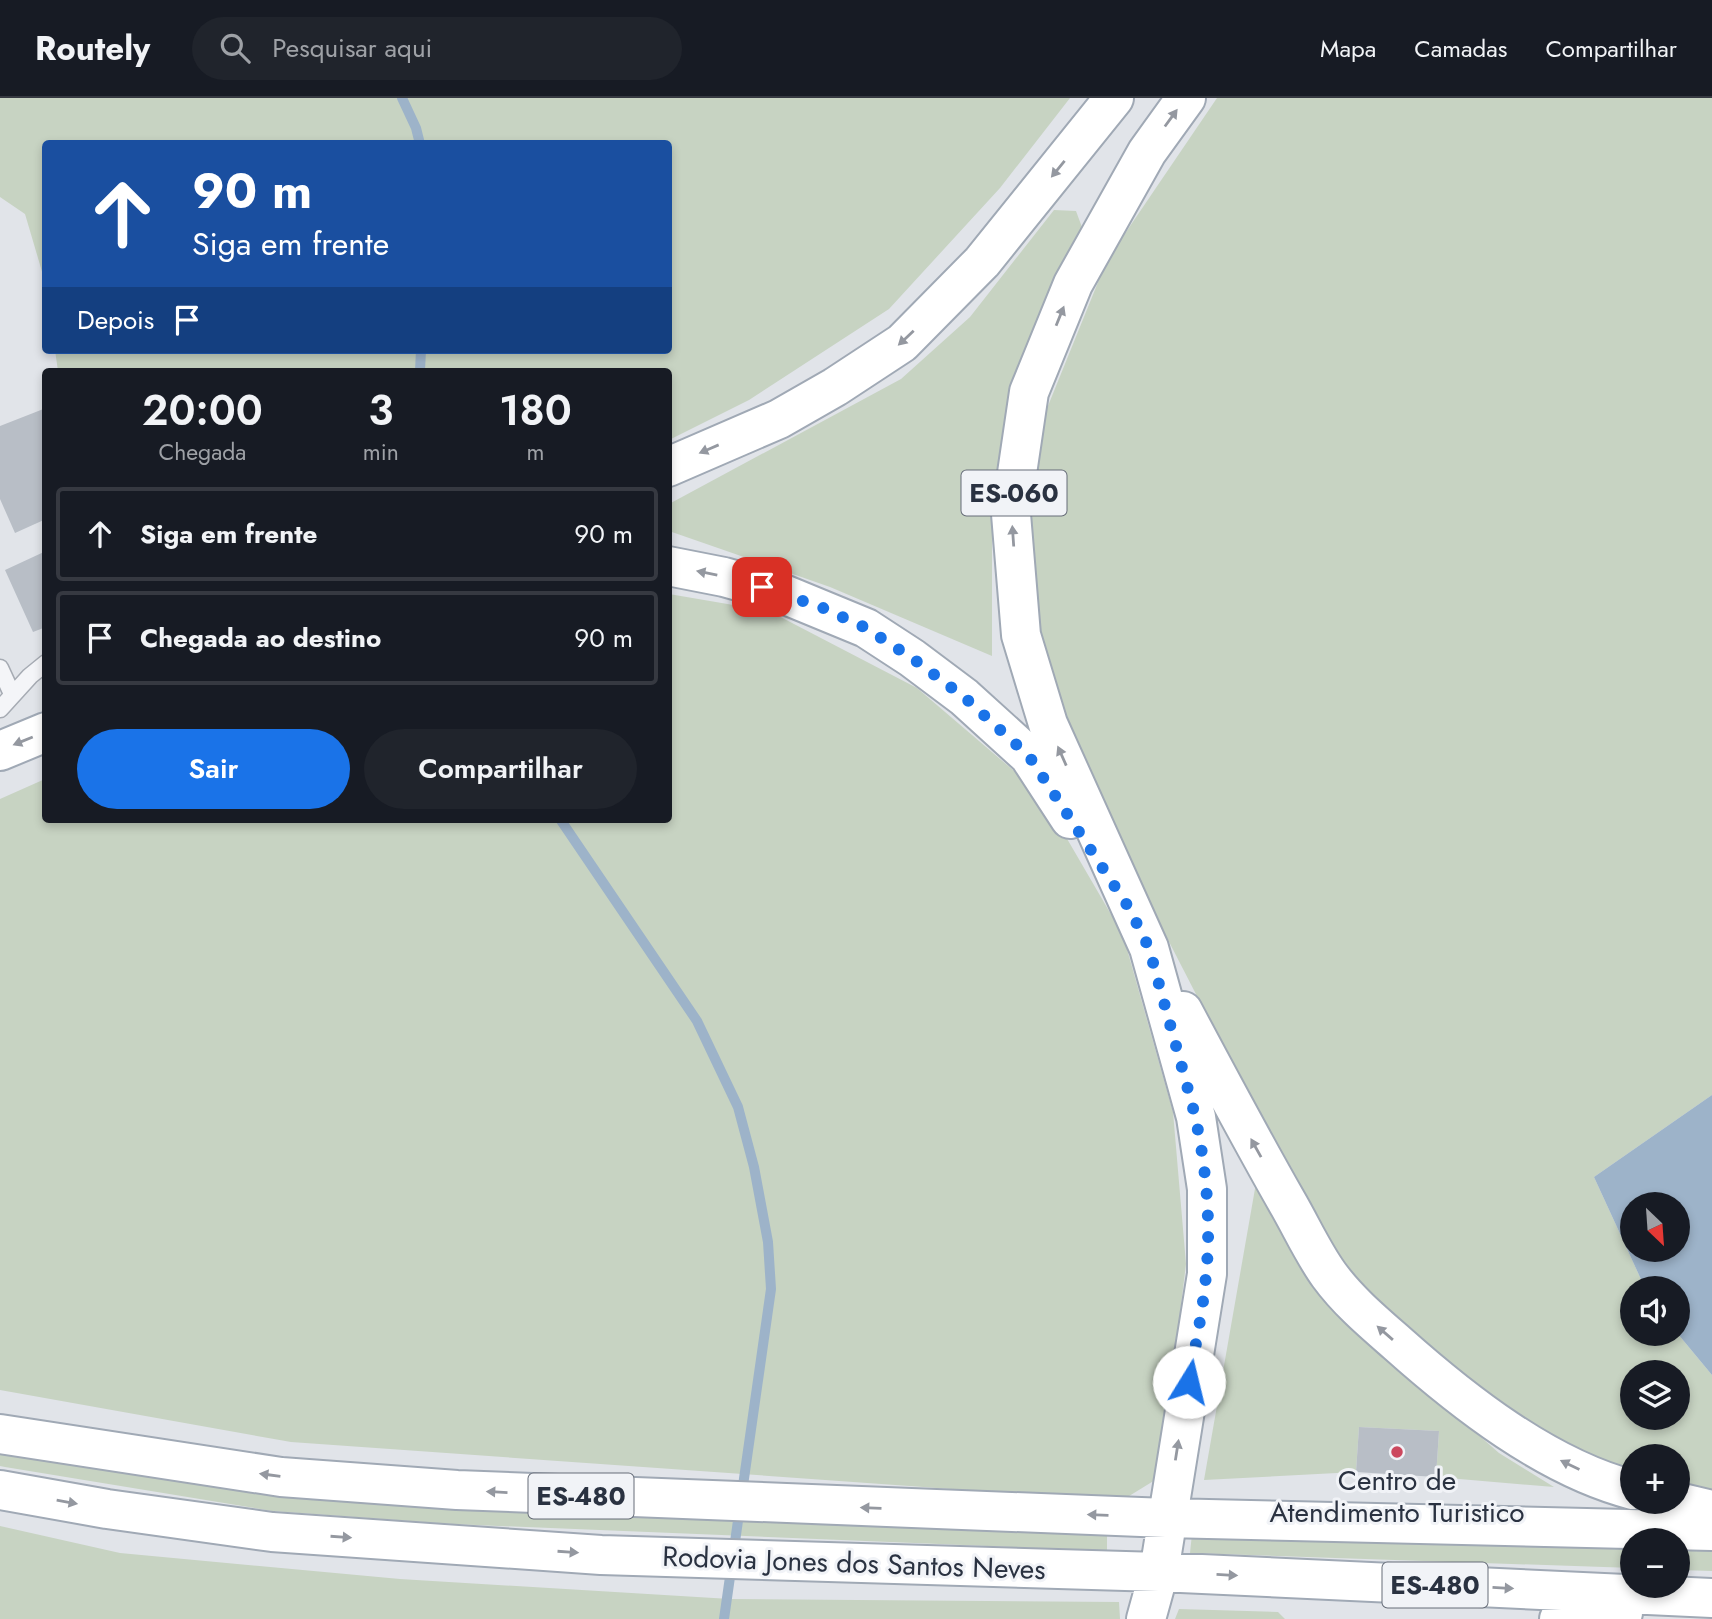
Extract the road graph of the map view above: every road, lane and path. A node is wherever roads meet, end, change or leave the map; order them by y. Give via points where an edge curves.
1 (1114, 98) edge
2 (1186, 98) edge
3 (672, 465) edge
4 (672, 567) edge
5 (42, 667) edge
6 (0, 668) edge
7 (12, 694) junction
8 (0, 709) edge
9 (42, 734) edge
10 (0, 751) edge
11 (1129, 908) junction
12 (1149, 948) junction
13 (0, 1434) edge
14 (1620, 1486) edge
15 (0, 1490) edge
16 (1690, 1505) edge
17 (1712, 1510) edge
18 (1166, 1518) junction
19 (1712, 1531) edge
20 (1159, 1572) junction
21 (1712, 1598) edge
22 (1712, 1604) edge
23 (1146, 1619) edge
24 (1559, 1619) edge

1 -> 3 main road via 982,262 902,343 779,419
11 -> 2 main road, ES-060 via 1048,724 1021,635 1012,514 1029,392 1073,284 1146,152
11 -> 4 main road via 1029,756 912,658 866,628 823,608 724,576
5 - 7 lane
6 - 7 lane
7 - 8 lane
9 -> 10 main road
11 - 12 main road, ES-060
14 -> 12 main road via 1561,1461 1437,1378 1329,1275
18 -> 12 main road, ES-060 via 1206,1274 1207,1189 1196,1117
18 -> 13 main road, Rodovia Jones dos Santos Neves / ES-480 via 457,1490 281,1477
15 -> 20 main road, Rodovia Jones dos Santos Neves / ES-480 via 272,1532 601,1555
16 - 17 main road
18 - 19 main road, Rodovia Jones dos Santos Neves / ES-480
18 - 20 main road, ES-060
20 -> 21 main road, Rodovia Jones dos Santos Neves / ES-480
20 - 23 main road, ES-060
22 - 24 main road

